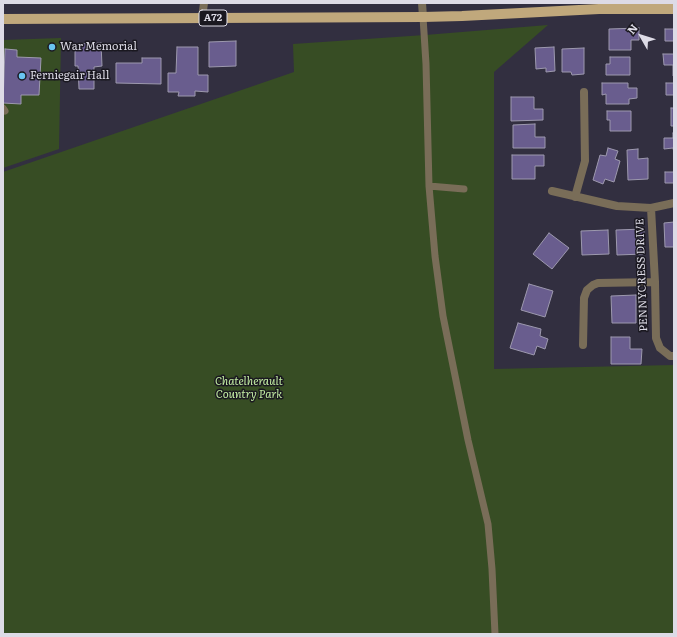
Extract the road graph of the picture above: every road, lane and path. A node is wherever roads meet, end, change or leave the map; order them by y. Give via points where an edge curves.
1 (204, 3) edge
2 (422, 3) edge
3 (598, 6) edge
4 (674, 9) edge
5 (423, 17) junction
6 (202, 18) junction
7 (3, 19) edge
8 (584, 92) dead end
9 (429, 186) junction
10 (464, 189) dead end
11 (552, 191) dead end
12 (575, 198) junction
13 (674, 203) edge
14 (651, 208) junction
15 (655, 282) junction
16 (583, 345) dead end
17 (674, 356) edge
18 (495, 634) edge

1 - 6 street
2 - 5 street
3 - 4 main road, A72
3 - 5 main road, A72
5 - 6 main road, A72
5 - 9 lane
6 - 7 main road, A72
8 - 12 street via 585,161
9 - 10 lane
9 - 18 lane via 443,316 488,524
11 - 12 street
12 - 14 street via 617,206
13 - 14 street
14 - 15 street, PENNYCRESS DRIVE
15 - 16 street via 598,283 587,290 584,298
15 - 17 street, PENNYCRESS DRIVE via 656,338 660,348

